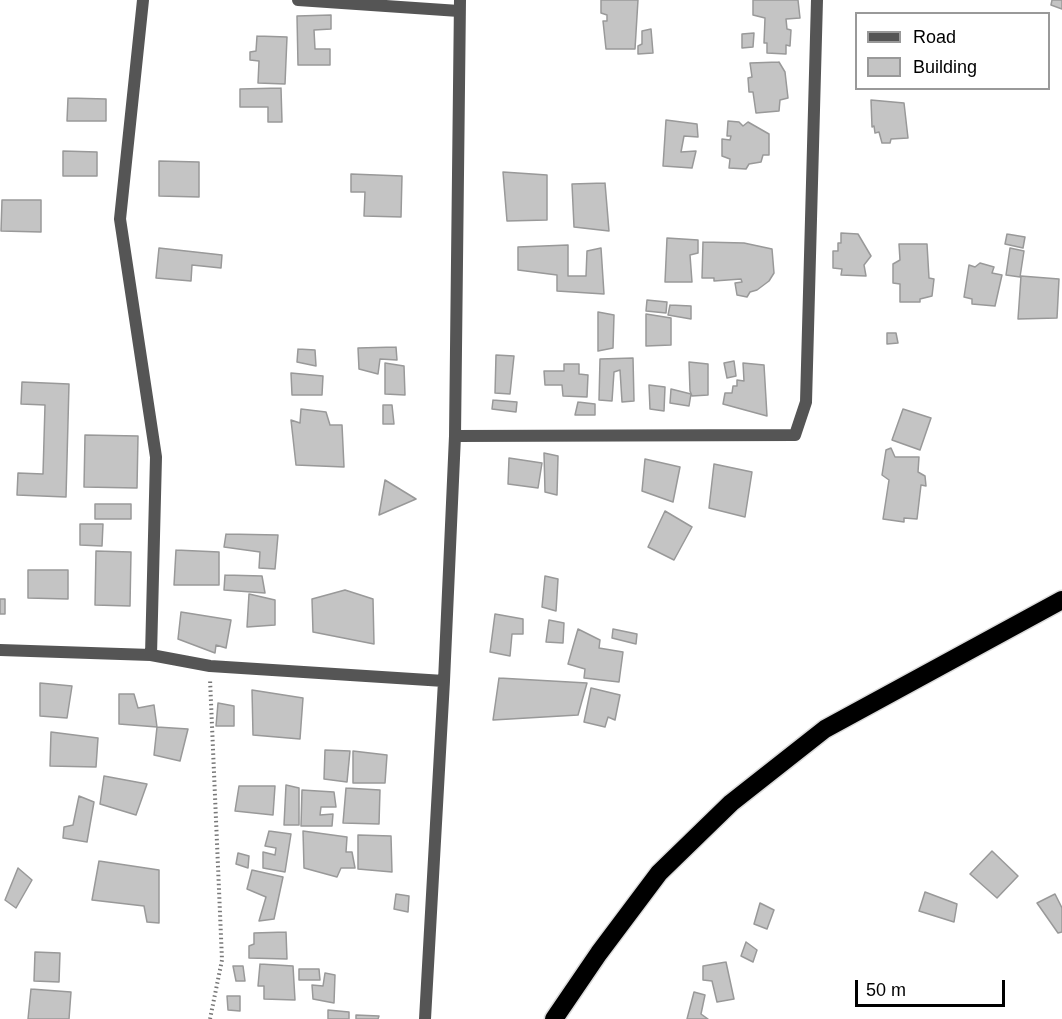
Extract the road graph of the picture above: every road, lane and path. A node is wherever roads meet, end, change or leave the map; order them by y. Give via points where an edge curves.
1 (143, 0) edge
2 (298, 0) edge
3 (817, 0) edge
4 (460, 5) edge
5 (455, 436) junction
6 (1062, 600) edge
7 (0, 650) edge
8 (151, 655) junction
9 (210, 666) junction
10 (444, 681) junction
11 (210, 1019) edge
12 (425, 1019) edge
13 (554, 1019) edge

1 - 8 street via 120,219 156,457
2 - 4 street
3 - 5 street via 806,402 795,435
4 - 5 street
5 - 10 street
6 - 13 highway via 825,729 731,803 659,873
7 - 8 street
8 - 9 street
9 - 10 street
9 - 11 path via 222,960
10 - 12 street

